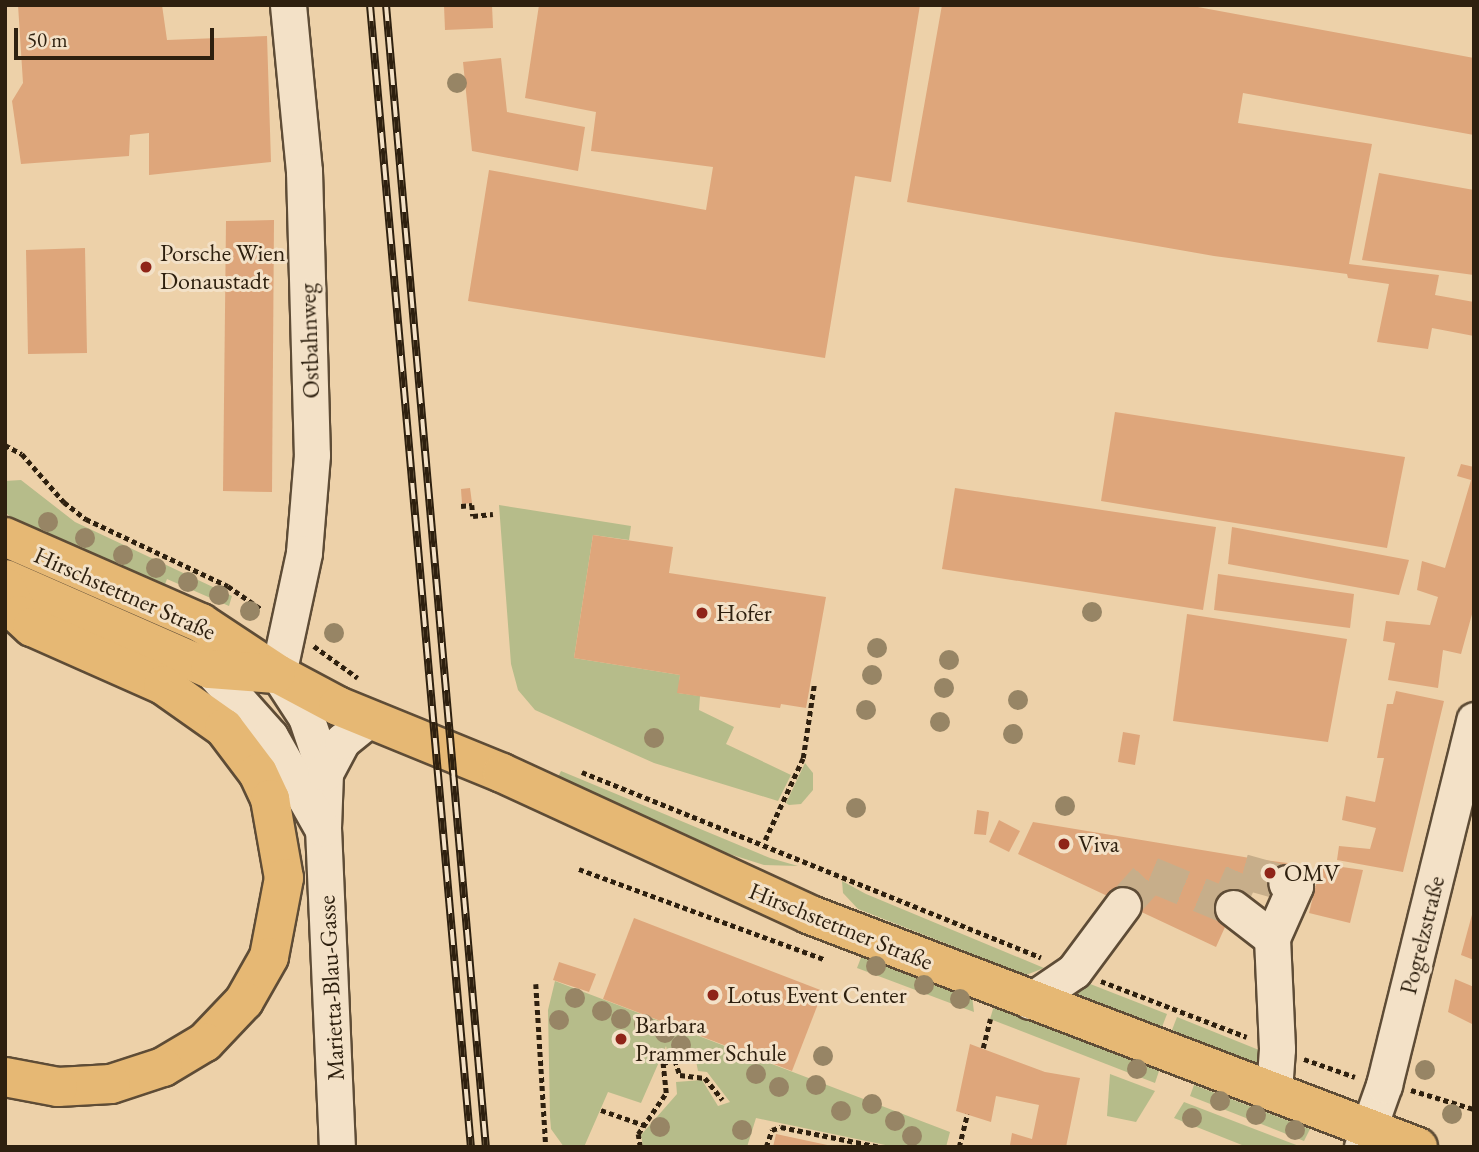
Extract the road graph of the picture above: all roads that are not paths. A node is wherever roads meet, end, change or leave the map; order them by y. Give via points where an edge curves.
1 (288, 5) edge
2 (5, 537) edge
3 (5, 579) edge
4 (5, 587) edge
5 (210, 669) junction
6 (278, 674) junction
7 (369, 719) junction
8 (1474, 720) edge
9 (325, 772) junction
10 (323, 828) junction
11 (1286, 883) dead end
12 (1123, 905) tunnel mouth
13 (1233, 908) tunnel mouth
14 (1272, 938) junction
15 (1030, 1001) junction
16 (5, 1077) edge
17 (1274, 1091) junction
18 (1365, 1137) edge
19 (337, 1147) edge
20 (1418, 1147) edge

1 - 6 street, Ostbahnweg via 304,171 312,455 304,553
2 - 6 main road, Hirschstettner Straße via 201,623
3 - 5 main road, Hirschstettner Straße
4 - 16 main road via 19,615 32,627 163,685 224,728 258,773 270,799 284,877 276,931 258,979 226,1023 195,1049 163,1067 111,1084 58,1087
5 - 6 main road, Hirschstettner Straße
5 - 10 street, Marietta-Blau-Gasse via 270,736
6 - 7 main road, Hirschstettner Straße
6 - 9 street, Marietta-Blau-Gasse via 306,717
7 - 9 street, Marietta-Blau-Gasse via 342,741
7 - 15 main road, Hirschstettner Straße via 502,773 808,914
8 - 18 street, Pogrelzstraße via 1384,1084
9 - 10 street, Marietta-Blau-Gasse
10 - 19 street, Marietta-Blau-Gasse
11 - 14 street via 1295,886
12 - 15 street via 1074,971
13 - 14 street
14 - 17 street via 1277,1049
15 - 17 main road, Hirschstettner Straße
17 - 18 main road, Hirschstettner Straße
18 - 20 main road, Hirschstettner Straße

